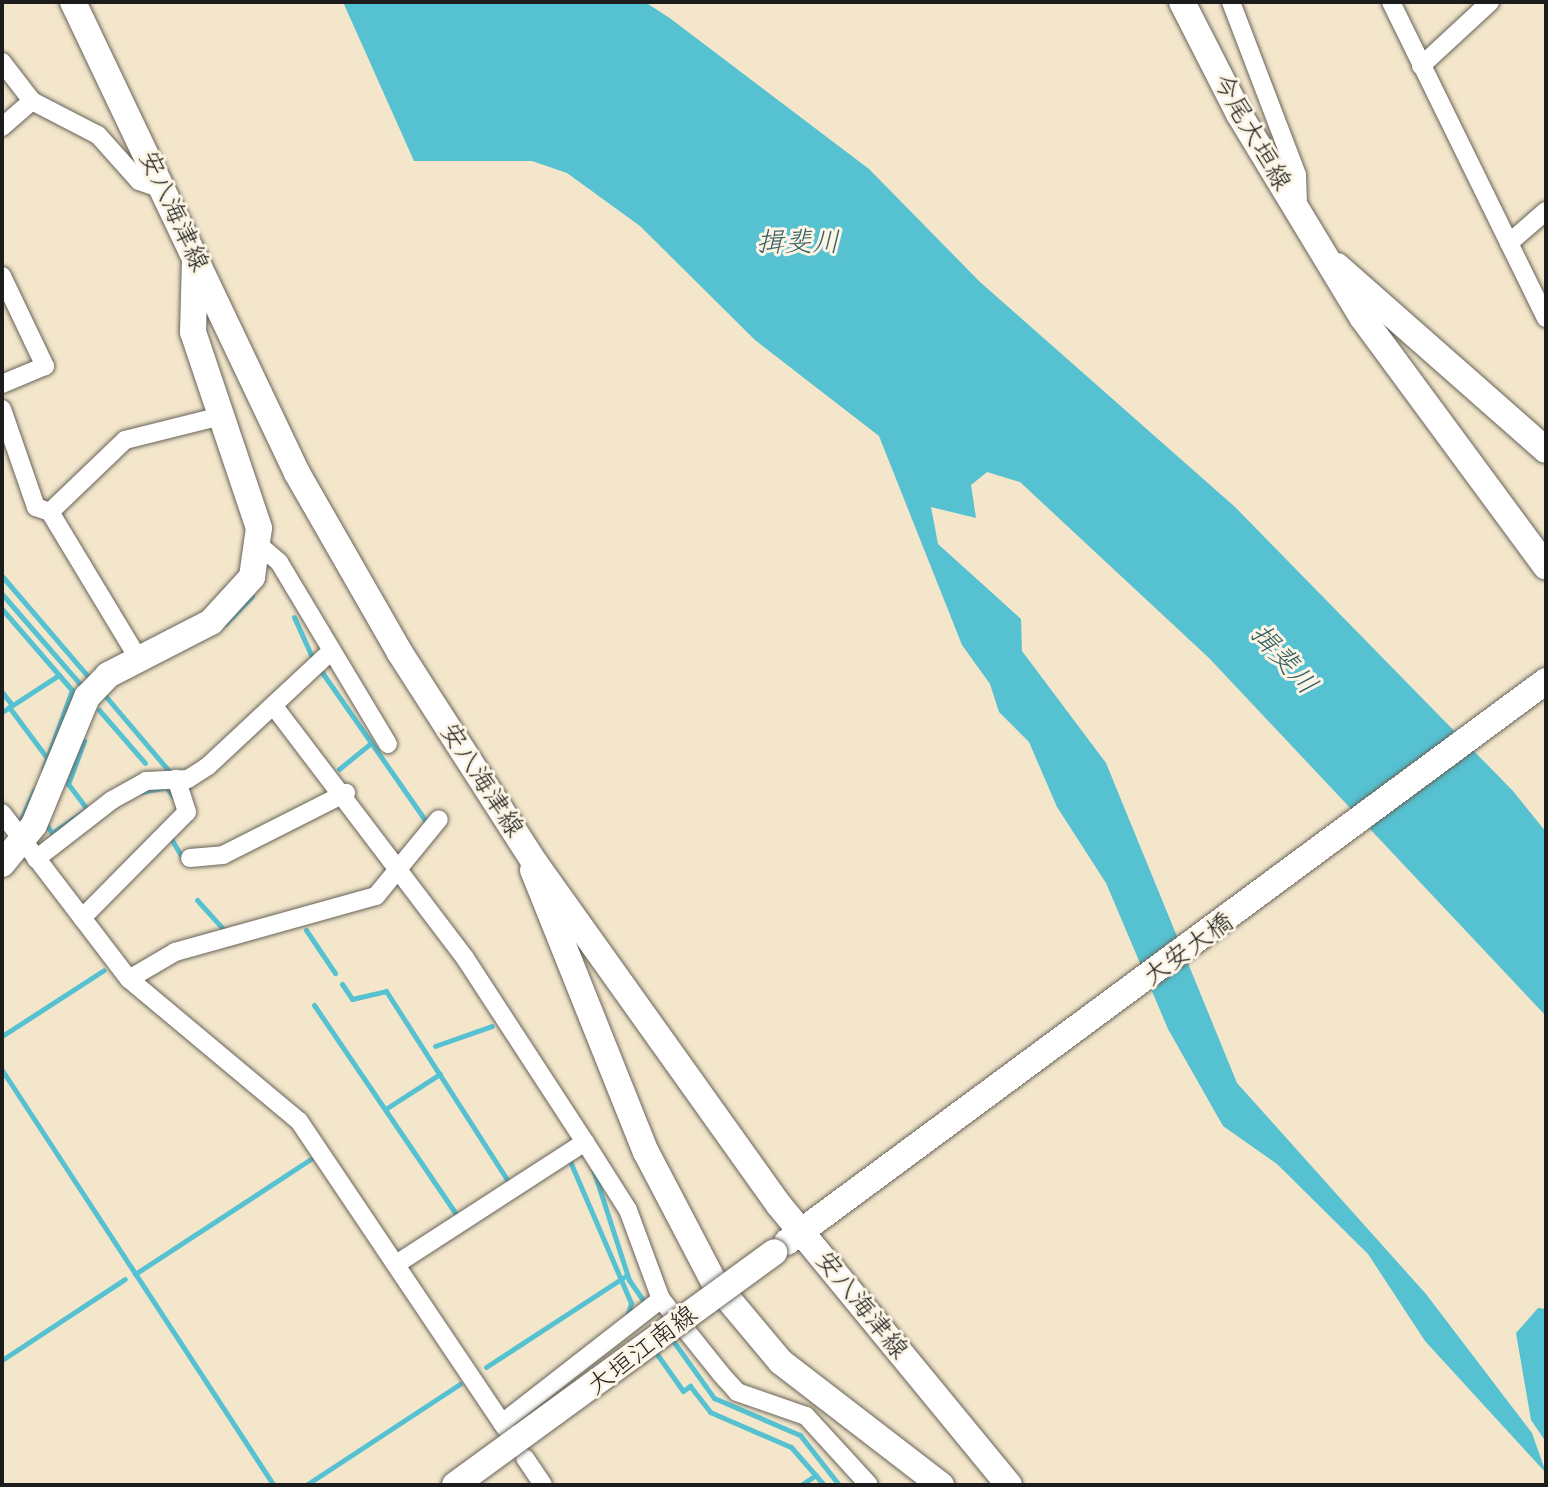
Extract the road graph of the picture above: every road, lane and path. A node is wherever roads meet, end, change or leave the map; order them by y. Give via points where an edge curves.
1 (73, 2) edge
2 (1182, 2) edge
3 (1231, 2) edge
4 (1391, 2) edge
5 (1490, 2) edge
6 (2, 62) edge
7 (1421, 66) junction
8 (32, 101) junction
9 (2, 127) edge
10 (165, 190) junction
11 (1298, 211) junction
12 (1546, 211) edge
13 (1509, 243) junction
14 (195, 258) junction
15 (1327, 260) junction
16 (2, 276) edge
17 (1546, 318) edge
18 (2, 384) edge
19 (2, 409) edge
20 (217, 417) junction
21 (1546, 450) edge
22 (50, 512) junction
23 (260, 546) junction
24 (1546, 567) edge
25 (328, 654) junction
26 (138, 658) junction
27 (1546, 681) edge
28 (276, 709) junction
29 (388, 744) dead end
30 (176, 779) junction
31 (346, 793) junction
32 (2, 813) edge
33 (439, 819) dead end
34 (29, 851) junction
35 (190, 858) dead end
36 (535, 863) junction
37 (2, 864) edge
38 (403, 872) junction
39 (82, 918) junction
40 (129, 979) junction
41 (585, 1142) junction
42 (825, 1210) joint
43 (801, 1231) junction
44 (398, 1263) junction
45 (661, 1299) junction
46 (525, 1458) dead end
47 (455, 1485) edge
48 (543, 1485) edge
49 (869, 1485) edge
50 (941, 1485) edge
51 (1009, 1485) edge

1 - 10 main road, 安八海津線
2 - 11 main road, 今尾大垣線
3 - 11 street via 1297,175
4 - 7 street
5 - 7 street
6 - 8 street
7 - 13 street
8 - 9 street
8 - 10 street via 98,135 139,181
10 - 14 main road, 安八海津線
11 - 15 main road, 今尾大垣線
12 - 13 street
13 - 17 street
14 - 20 main road via 193,332
14 - 36 main road, 安八海津線 via 297,473 400,653
15 - 21 main road
15 - 24 main road via 1490,498
16 - 18 street via 45,366
19 - 22 street via 23,480 36,507
20 - 22 street via 125,440
20 - 23 main road via 254,510
22 - 26 street
23 - 25 street via 279,562
23 - 26 main road via 234,603
25 - 28 street via 278,697
25 - 29 street
26 - 34 main road via 87,697
27 - 42 main road, 大安大橋
28 - 30 street via 208,766
28 - 31 street
30 - 34 street via 146,781
30 - 39 street via 187,812
31 - 35 street via 223,855
31 - 38 street
32 - 34 street
33 - 38 street
34 - 37 main road
34 - 39 street
36 - 43 main road, 安八海津線
36 - 50 main road via 530,877 696,1254 781,1362
38 - 40 street via 349,907 175,952
38 - 41 street
39 - 40 street
40 - 44 street via 299,1121
41 - 44 street
41 - 45 street via 628,1210
42 - 43 main road, 大垣江南線
43 - 47 main road, 大垣江南線, bridge
43 - 51 main road, 安八海津線
44 - 45 street via 504,1425
45 - 49 street via 737,1392 806,1416
46 - 48 street

